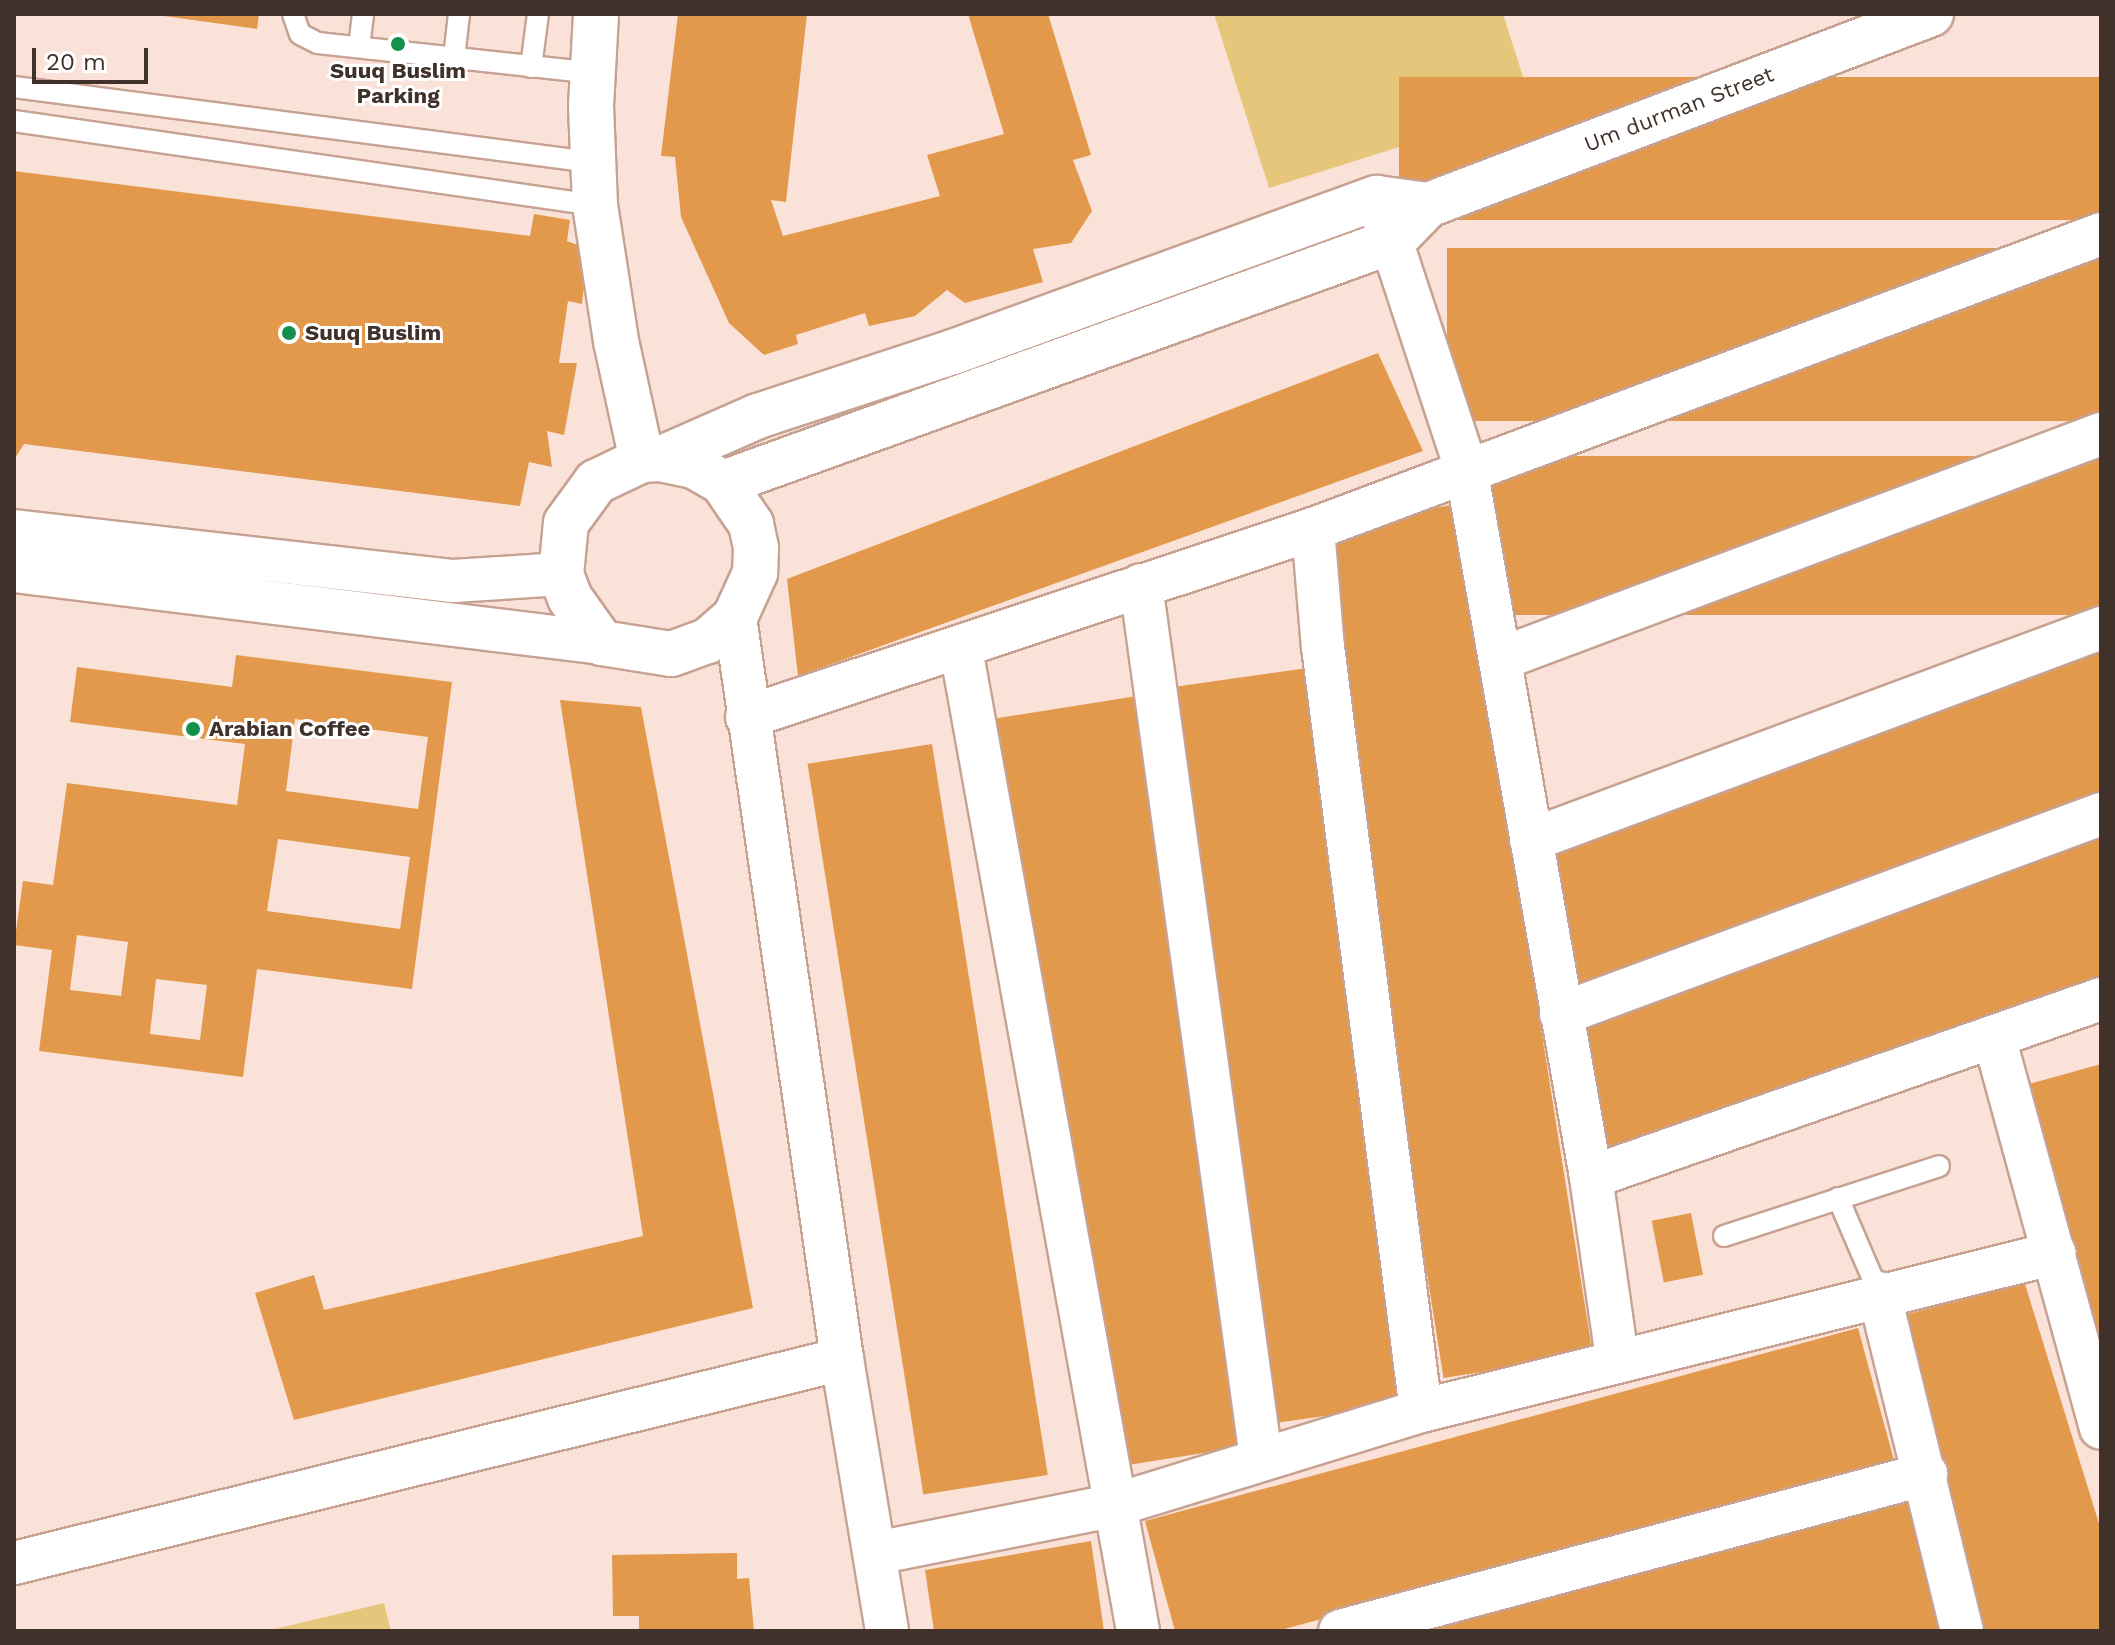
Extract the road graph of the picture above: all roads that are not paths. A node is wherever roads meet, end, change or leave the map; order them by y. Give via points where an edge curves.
1 (293, 14) edge
2 (363, 14) edge
3 (459, 14) edge
4 (538, 14) edge
5 (596, 14) edge
6 (1931, 14) edge
7 (359, 47) junction
8 (454, 58) junction
9 (531, 67) junction
10 (592, 73) junction
11 (14, 87) edge
12 (14, 121) edge
13 (591, 162) junction
14 (1377, 198) junction
15 (595, 205) junction
16 (1428, 205) junction
17 (2101, 234) edge
18 (1393, 241) junction
19 (2101, 434) edge
20 (651, 460) junction
21 (1466, 468) junction
22 (723, 483) junction
23 (1313, 529) junction
24 (14, 531) edge
25 (14, 571) edge
26 (561, 574) junction
27 (1141, 585) junction
28 (735, 617) junction
29 (2101, 628) edge
30 (602, 643) junction
31 (961, 649) junction
32 (1500, 659) junction
33 (747, 717) junction
34 (2101, 814) edge
35 (1531, 840) junction
36 (2101, 999) edge
37 (1561, 1014) junction
38 (1994, 1037) junction
39 (1939, 1166) dead end
40 (1591, 1177) junction
41 (1838, 1198) junction
42 (1724, 1236) dead end
43 (2055, 1253) junction
44 (1879, 1293) junction
45 (1617, 1358) junction
46 (842, 1359) junction
47 (1421, 1411) junction
48 (2101, 1428) edge
49 (1261, 1458) junction
50 (1926, 1474) junction
51 (1112, 1506) junction
52 (876, 1553) junction
53 (14, 1563) edge
54 (887, 1631) edge
55 (1138, 1631) edge
56 (1340, 1631) edge
57 (1962, 1631) edge

1 - 7 lane via 294,27 306,40
2 - 7 lane
3 - 8 lane
4 - 9 lane
5 - 10 street
6 - 16 street, Um durman Street
7 - 8 lane
8 - 9 lane
9 - 10 lane
10 - 13 street
11 - 13 lane
12 - 15 lane
13 - 15 street
14 - 16 street
14 - 18 street
14 - 20 street via 953,352 758,416
15 - 20 street via 606,291
16 - 18 street
17 - 21 street
18 - 21 street
18 - 22 street
19 - 32 street
20 - 22 street via 694,466
20 - 26 street via 596,482 566,523
21 - 23 street
21 - 32 street
22 - 28 street via 751,524 756,548 755,573
23 - 27 street
23 - 47 street via 1323,647
24 - 26 street via 453,581
25 - 30 street
26 - 30 street via 570,598
27 - 31 street
27 - 49 street
28 - 30 street via 707,641 671,654
28 - 33 street
29 - 35 street
31 - 33 street
31 - 51 street
32 - 35 street
33 - 46 street
34 - 37 street
35 - 37 street
36 - 38 street
37 - 40 street
38 - 40 street
38 - 43 street
39 - 41 lane
40 - 45 street
41 - 42 lane
41 - 44 lane
43 - 44 street
43 - 48 street
44 - 45 street
44 - 50 street
45 - 47 street
46 - 52 street
46 - 53 street
47 - 49 street
49 - 51 street
50 - 56 street
50 - 57 street
51 - 52 street
51 - 55 street
52 - 54 street

